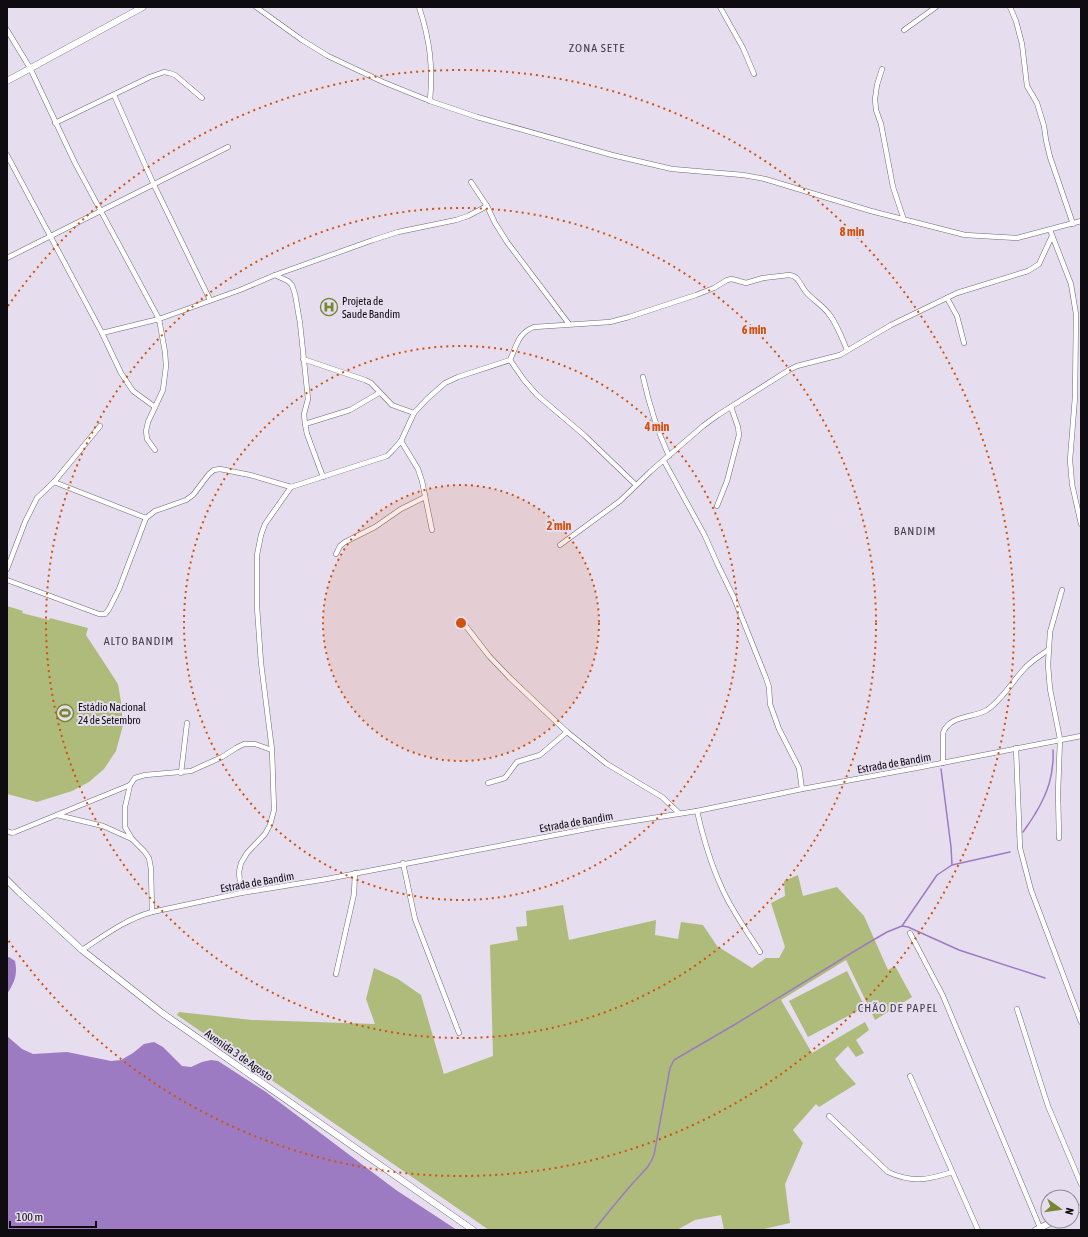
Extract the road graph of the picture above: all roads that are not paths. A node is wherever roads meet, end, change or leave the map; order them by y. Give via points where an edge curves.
1 (143, 7) edge
2 (256, 7) edge
3 (419, 7) edge
4 (720, 7) edge
5 (936, 7) edge
6 (1010, 7) edge
7 (7, 30) edge
8 (904, 30) dead end
9 (30, 68) junction
10 (882, 69) dead end
11 (754, 74) dead end
12 (7, 81) edge
13 (114, 95) junction
14 (202, 98) dead end
15 (430, 101) junction
16 (55, 123) junction
17 (228, 147) dead end
18 (7, 155) edge
19 (471, 182) dead end
20 (154, 185) junction
21 (487, 206) junction
22 (100, 211) junction
23 (904, 220) junction
24 (1081, 221) edge
25 (1073, 224) junction
26 (1050, 230) junction
27 (50, 236) junction
28 (1052, 236) junction
29 (7, 258) edge
30 (275, 275) junction
31 (947, 298) junction
32 (210, 300) junction
33 (159, 319) junction
34 (569, 324) junction
35 (102, 333) junction
36 (964, 343) dead end
37 (847, 350) junction
38 (303, 359) junction
39 (510, 360) junction
40 (643, 377) dead end
41 (379, 393) junction
42 (155, 407) junction
43 (731, 407) junction
44 (414, 413) junction
45 (305, 424) junction
46 (100, 426) dead end
47 (401, 441) junction
48 (155, 450) dead end
49 (669, 456) junction
50 (664, 460) junction
51 (323, 477) junction
52 (54, 482) junction
53 (636, 485) junction
54 (291, 487) junction
55 (425, 497) junction
56 (717, 506) dead end
57 (146, 518) junction
58 (1081, 524) edge
59 (432, 530) dead end
60 (560, 545) dead end
61 (336, 554) dead end
62 (7, 569) edge
63 (7, 580) edge
64 (1062, 590) dead end
65 (461, 620) dead end
66 (1048, 650) junction
67 (187, 723) dead end
68 (567, 732) junction
69 (1081, 736) edge
70 (1060, 739) junction
71 (1016, 748) junction
72 (272, 750) junction
73 (943, 763) junction
74 (181, 773) junction
75 (488, 783) dead end
76 (130, 785) junction
77 (802, 789) junction
78 (697, 811) junction
79 (679, 813) junction
80 (57, 814) junction
81 (7, 831) edge
82 (1059, 838) dead end
83 (132, 839) junction
84 (403, 863) junction
85 (355, 873) junction
86 (7, 880) edge
87 (241, 893) junction
88 (152, 912) junction
89 (910, 933) dead end
90 (82, 950) junction
91 (760, 952) dead end
92 (336, 974) dead end
93 (1017, 1009) dead end
94 (1081, 1022) edge
95 (459, 1033) dead end
96 (910, 1076) dead end
97 (829, 1116) dead end
98 (952, 1172) junction
99 (1081, 1184) edge
100 (1039, 1229) edge
101 (473, 1230) edge
102 (978, 1230) edge

1 - 9 street
2 - 15 street via 328,56
3 - 15 street via 431,54
4 - 11 street
5 - 8 street
6 - 25 street via 1022,44 1028,86 1039,110 1050,157
7 - 9 street
9 - 12 street
9 - 16 street
10 - 23 street via 877,85 876,110 893,187
13 - 14 street via 164,72 175,75
13 - 16 street
13 - 20 street
15 - 23 street via 477,117 653,165 765,179
16 - 22 street
17 - 20 street
18 - 27 street
19 - 21 street
20 - 22 street
20 - 32 street
21 - 30 street via 456,220 398,232
21 - 34 street via 510,247
22 - 27 street
22 - 33 street
23 - 26 street via 977,237 1017,238
24 - 25 street
25 - 26 street
26 - 28 street
27 - 29 street
27 - 35 street
28 - 31 street via 1036,267
28 - 58 street via 1071,284 1075,307 1076,380 1070,466
30 - 32 street
30 - 38 street via 288,280 292,285 300,324
31 - 36 street via 957,316
31 - 37 street
32 - 33 street
33 - 35 street
33 - 42 street via 166,366 162,390
34 - 37 street via 604,322 629,317 714,288 727,280 746,283 763,278 793,275 830,315
34 - 39 street via 527,329
35 - 42 street via 128,385
37 - 43 street via 833,357 793,368
38 - 41 street via 365,380
38 - 45 street via 308,399 304,414
39 - 44 street via 458,376 445,383
39 - 53 street via 537,394
40 - 49 street via 656,424
41 - 44 street via 392,405
41 - 45 street via 350,410
42 - 48 street via 146,431 147,438
43 - 49 street via 703,426
43 - 56 street via 738,435 727,481
44 - 47 street
45 - 51 street
46 - 52 street
47 - 51 street via 387,456
47 - 55 street via 418,469
49 - 50 street
50 - 53 street
50 - 77 street via 705,536 734,598 766,678 770,704 799,768
51 - 54 street
52 - 57 street
52 - 62 street via 37,498 31,509
53 - 60 street via 620,501
54 - 57 street via 250,475 214,470 186,500
54 - 72 street via 266,524 257,555 261,663
55 - 59 street
55 - 61 street via 345,542
57 - 63 street via 119,589 105,614
64 - 66 street via 1052,621
65 - 68 street via 489,656
66 - 70 street via 1050,689
66 - 73 street via 1025,667 992,706 980,713 960,718 944,729
67 - 74 street
68 - 75 street via 540,755 517,762 505,778
68 - 79 street via 607,764 662,797
69 - 70 street, Estrada de Bandim
70 - 71 street, Estrada de Bandim
70 - 82 street
71 - 73 street, Estrada de Bandim
71 - 94 street via 1019,841 1024,868
72 - 74 street via 255,744 244,744 199,768
72 - 87 street via 273,820 241,863
73 - 77 street, Estrada de Bandim
74 - 76 street via 145,775 135,778
76 - 80 street
76 - 83 street via 125,827
77 - 78 street, Estrada de Bandim
78 - 79 street, Estrada de Bandim
78 - 91 street via 721,887
79 - 84 street, Estrada de Bandim
80 - 81 street via 16,832
80 - 83 street via 103,826
83 - 88 street via 149,858
84 - 85 street, Estrada de Bandim
84 - 95 street via 415,920
85 - 87 street, Estrada de Bandim
85 - 92 street via 354,894
86 - 90 street, Avenida 3 de Agosto
87 - 88 street, Estrada de Bandim
88 - 90 street, Estrada de Bandim via 113,930
89 - 100 street via 943,996
90 - 101 street, Avenida 3 de Agosto via 179,1025
93 - 99 street via 1048,1106
96 - 98 street
97 - 98 street via 888,1172 912,1179 933,1179
98 - 102 street

